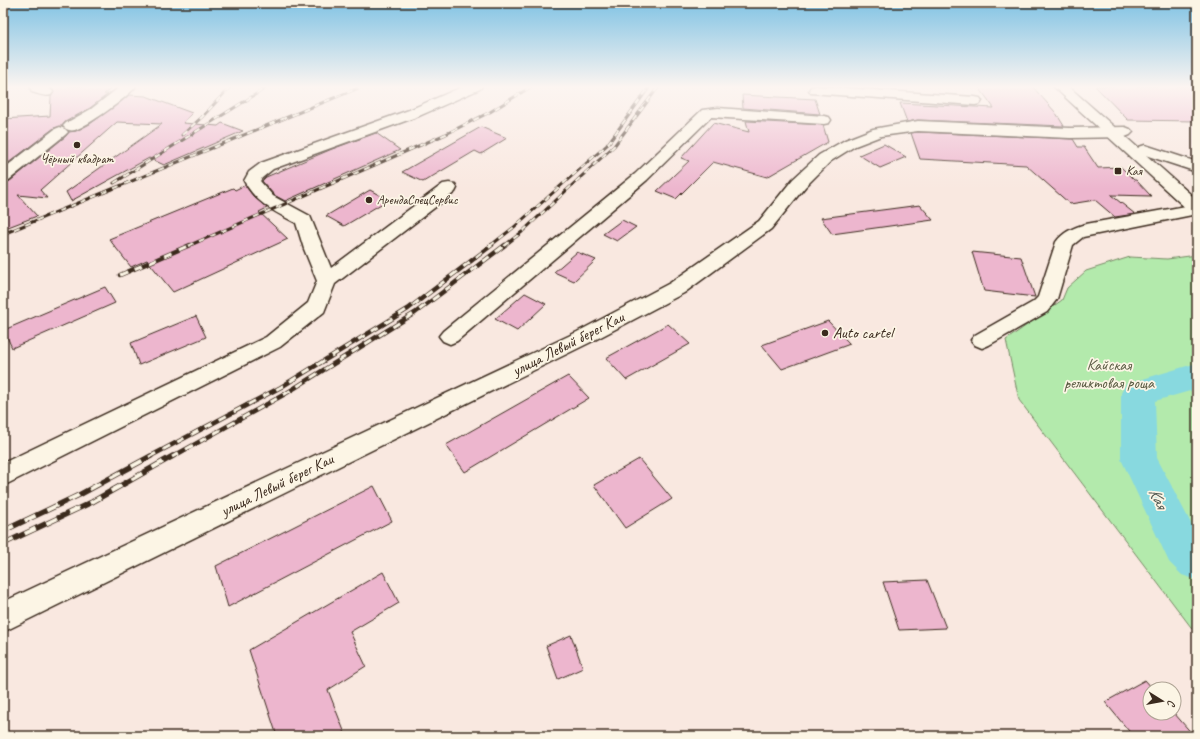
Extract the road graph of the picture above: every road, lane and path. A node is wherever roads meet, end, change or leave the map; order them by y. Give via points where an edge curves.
1 (81, 120) edge
2 (393, 120) edge
3 (699, 120) edge
4 (771, 120) edge
5 (828, 120) edge
6 (952, 120) edge
7 (1012, 120) edge
8 (1103, 120) edge
9 (1107, 120) edge
10 (837, 131) junction
11 (1118, 132) junction
12 (1145, 150) junction
13 (1197, 168) edge
14 (3, 177) edge
15 (449, 188) dead end
16 (1197, 205) edge
17 (326, 281) junction
18 (450, 336) dead end
19 (982, 340) dead end
20 (3, 475) edge
21 (3, 617) edge

1 - 14 street
2 - 17 street via 267,166 255,175 252,181 256,190 278,207 304,220
3 - 18 street via 641,177
4 - 10 street
5 - 10 street
6 - 10 street, улица Левый берег Каи via 878,132
7 - 11 street, улица Левый берег Каи via 1070,133
8 - 11 street
9 - 11 street
10 - 21 street, улица Левый берег Каи via 825,158 799,183 765,225 677,288 584,338
11 - 12 street
11 - 16 street
12 - 13 street
12 - 16 street
15 - 17 street
16 - 19 street via 1077,233 1065,242 1047,299 1040,307
17 - 20 street via 317,307 273,342

